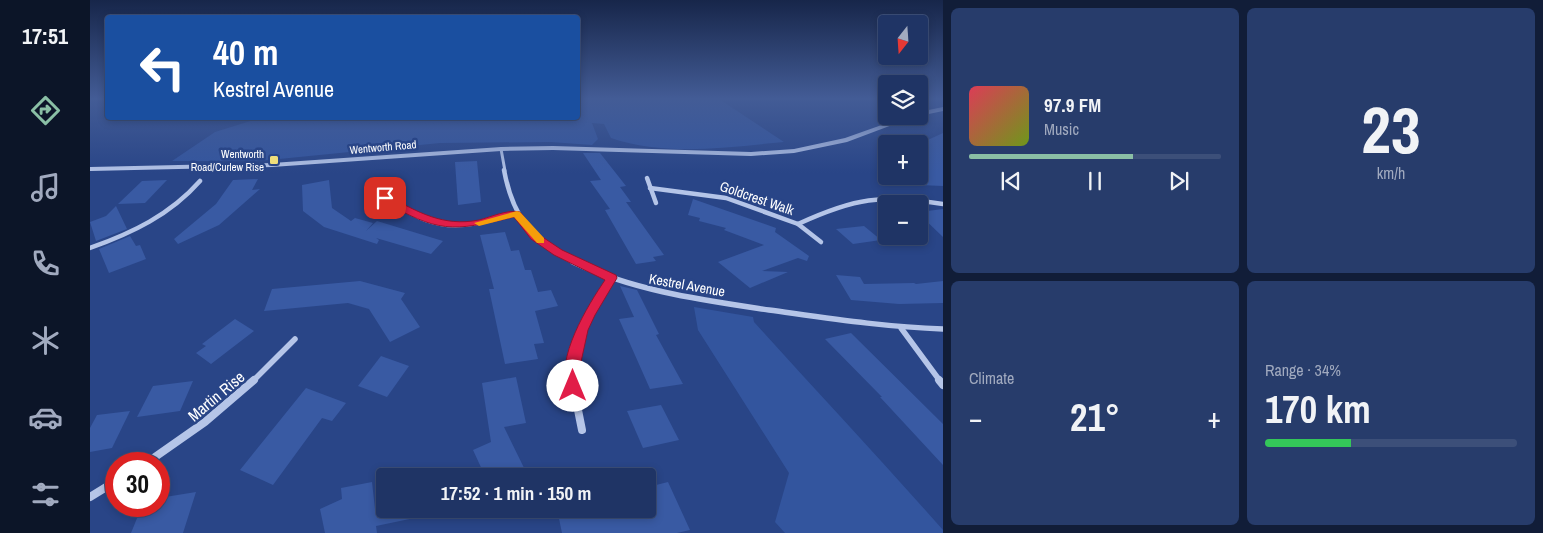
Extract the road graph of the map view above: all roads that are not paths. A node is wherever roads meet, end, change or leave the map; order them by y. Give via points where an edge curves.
1 (889, 125) edge
2 (501, 149) junction
3 (90, 169) edge
4 (647, 178) dead end
5 (200, 181) dead end
6 (650, 188) junction
7 (385, 198) dead end
8 (656, 203) dead end
9 (943, 204) edge
10 (517, 214) junction
11 (798, 224) junction
12 (821, 242) dead end
13 (90, 248) edge
14 (612, 278) junction
15 (901, 328) junction
16 (943, 329) edge
17 (295, 339) dead end
18 (943, 385) edge
19 (582, 430) dead end
20 (163, 452) edge
21 (105, 488) edge
22 (90, 497) edge

1 - 2 street, Wentworth Road via 848,140 794,151 751,154
2 - 3 street, Wentworth Road via 272,166
2 - 10 street, Kestrel Avenue
4 - 6 street
5 - 13 street via 190,194 160,219
6 - 8 street
6 - 11 street, Goldcrest Walk via 726,198
7 - 10 street via 420,218 447,225 476,223
9 - 11 street, Goldcrest Walk via 854,201
10 - 14 street, Kestrel Avenue via 534,236 558,253
11 - 12 street, Goldcrest Walk
14 - 15 street, Kestrel Avenue via 657,292
14 - 19 street via 589,314 576,349 572,371
15 - 16 street, Kestrel Avenue
15 - 18 street
17 - 20 street, Martin Rise via 264,374 226,407
21 - 22 street

